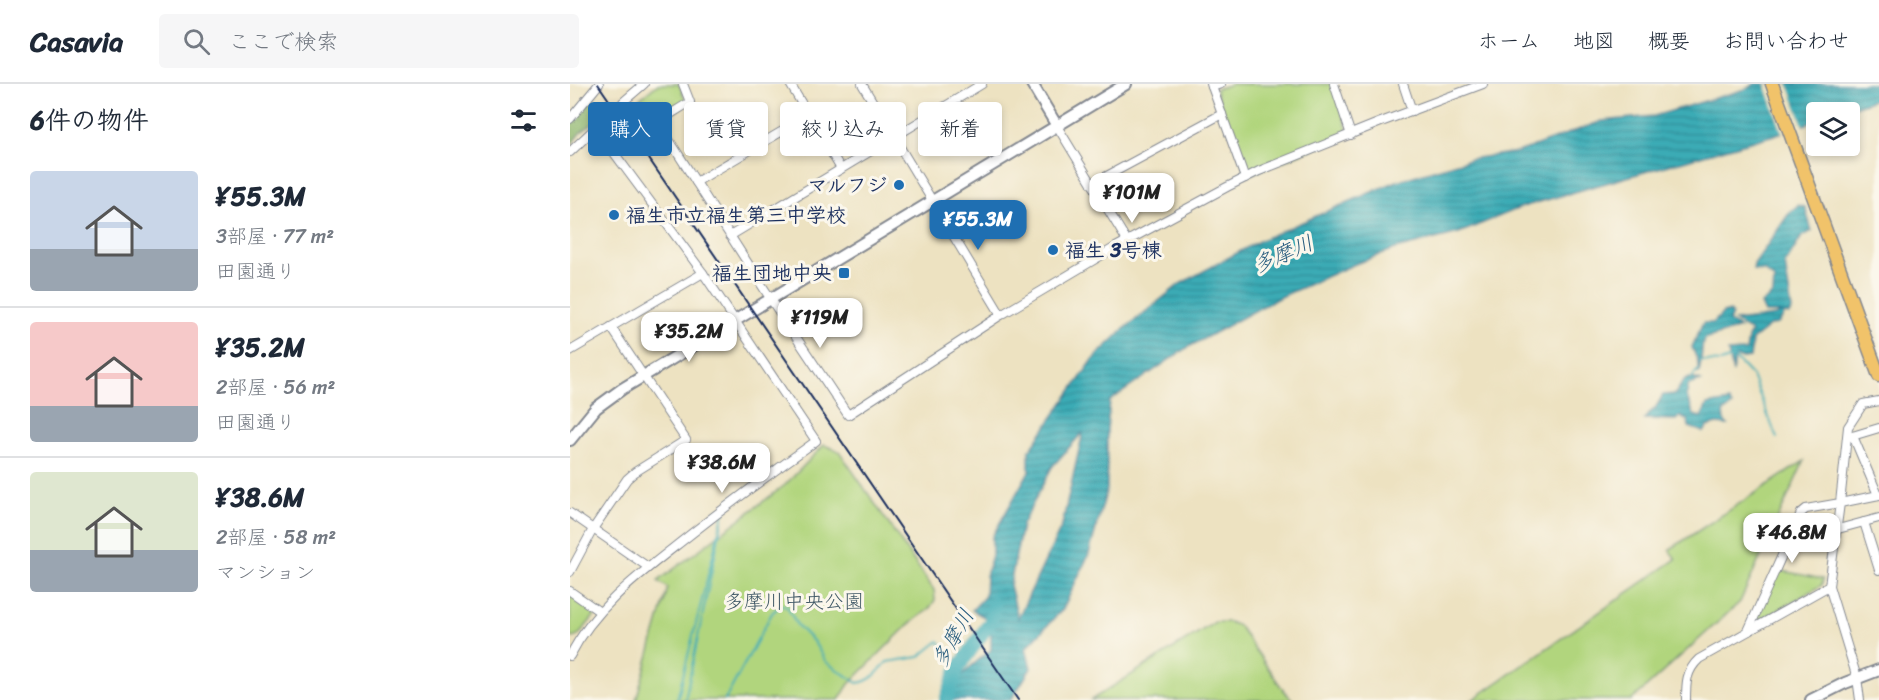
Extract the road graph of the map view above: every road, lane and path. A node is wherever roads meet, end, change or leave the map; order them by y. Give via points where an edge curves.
1 (600, 84) edge
2 (644, 84) edge
3 (683, 84) edge
4 (790, 84) edge
5 (862, 84) edge
6 (982, 84) edge
7 (1032, 84) edge
8 (1126, 84) edge
9 (1221, 84) edge
10 (1334, 84) edge
11 (1403, 84) edge
12 (1484, 84) edge
13 (1772, 84) edge
14 (1780, 84) edge
15 (1212, 85) edge
16 (623, 102) tunnel mouth
17 (800, 102) edge
18 (873, 102) edge
19 (1412, 111) junction
20 (1222, 114) junction
21 (570, 119) edge
22 (1057, 126) junction
23 (906, 130) edge
24 (780, 132) edge
25 (588, 135) edge
26 (1351, 135) junction
27 (570, 152) edge
28 (617, 156) edge
29 (833, 156) edge
30 (863, 156) edge
31 (905, 156) edge
32 (841, 169) junction
33 (1245, 178) junction
34 (696, 182) junction
35 (1092, 184) junction
36 (932, 201) junction
37 (730, 236) junction
38 (1126, 241) junction
39 (703, 273) junction
40 (770, 298) junction
41 (1001, 315) junction
42 (735, 320) junction
43 (611, 327) junction
44 (570, 351) edge
45 (1879, 356) edge
46 (643, 376) junction
47 (1879, 376) edge
48 (1879, 402) edge
49 (1879, 428) edge
50 (1850, 437) junction
51 (570, 440) edge
52 (1879, 495) edge
53 (1840, 503) junction
54 (570, 513) edge
55 (1879, 518) edge
56 (1864, 522) junction
57 (593, 529) junction
58 (1838, 529) junction
59 (648, 567) junction
60 (1879, 570) edge
61 (570, 572) edge
62 (1829, 586) junction
63 (570, 591) edge
64 (600, 612) junction
65 (1748, 631) junction
66 (573, 641) edge
67 (570, 656) edge
68 (1879, 670) edge
69 (1857, 678) junction
70 (1686, 700) edge
71 (1811, 700) edge
72 (1860, 700) edge

1 - 21 street
2 - 16 street
3 - 34 street via 690,102 659,124
4 - 17 street
5 - 18 street
6 - 23 street
7 - 22 street
8 - 22 street
9 - 15 street
10 - 26 street
11 - 19 street
12 - 19 street
13 - 47 main road
14 - 45 main road
15 - 20 street
19 - 26 street
20 - 33 street
20 - 35 street
22 - 35 street
22 - 36 street
24 - 34 street
25 - 27 street
26 - 33 street
28 - 39 street
29 - 32 street
30 - 32 street
31 - 36 street
32 - 37 street
33 - 38 street
34 - 37 street
35 - 38 street
36 - 40 street
36 - 41 street
37 - 40 street
38 - 41 street
39 - 42 street
39 - 43 street
40 - 41 street via 849,415
40 - 42 street
42 - 46 street
42 - 59 street via 816,441
43 - 44 street
43 - 46 street
46 - 51 street via 596,408
46 - 57 street via 686,440 627,479
48 - 50 street via 1863,404 1849,424
49 - 50 street
50 - 52 street
50 - 53 street
52 - 53 street
53 - 58 street
53 - 65 street via 1801,513
54 - 57 street
55 - 56 street
56 - 58 street
56 - 60 street
57 - 59 street
57 - 61 street
58 - 62 street
59 - 64 street
62 - 65 street
62 - 69 street
63 - 64 street
64 - 66 street
65 - 70 street via 1693,665 1686,680
66 - 67 street
68 - 69 street
69 - 71 street
69 - 72 street

